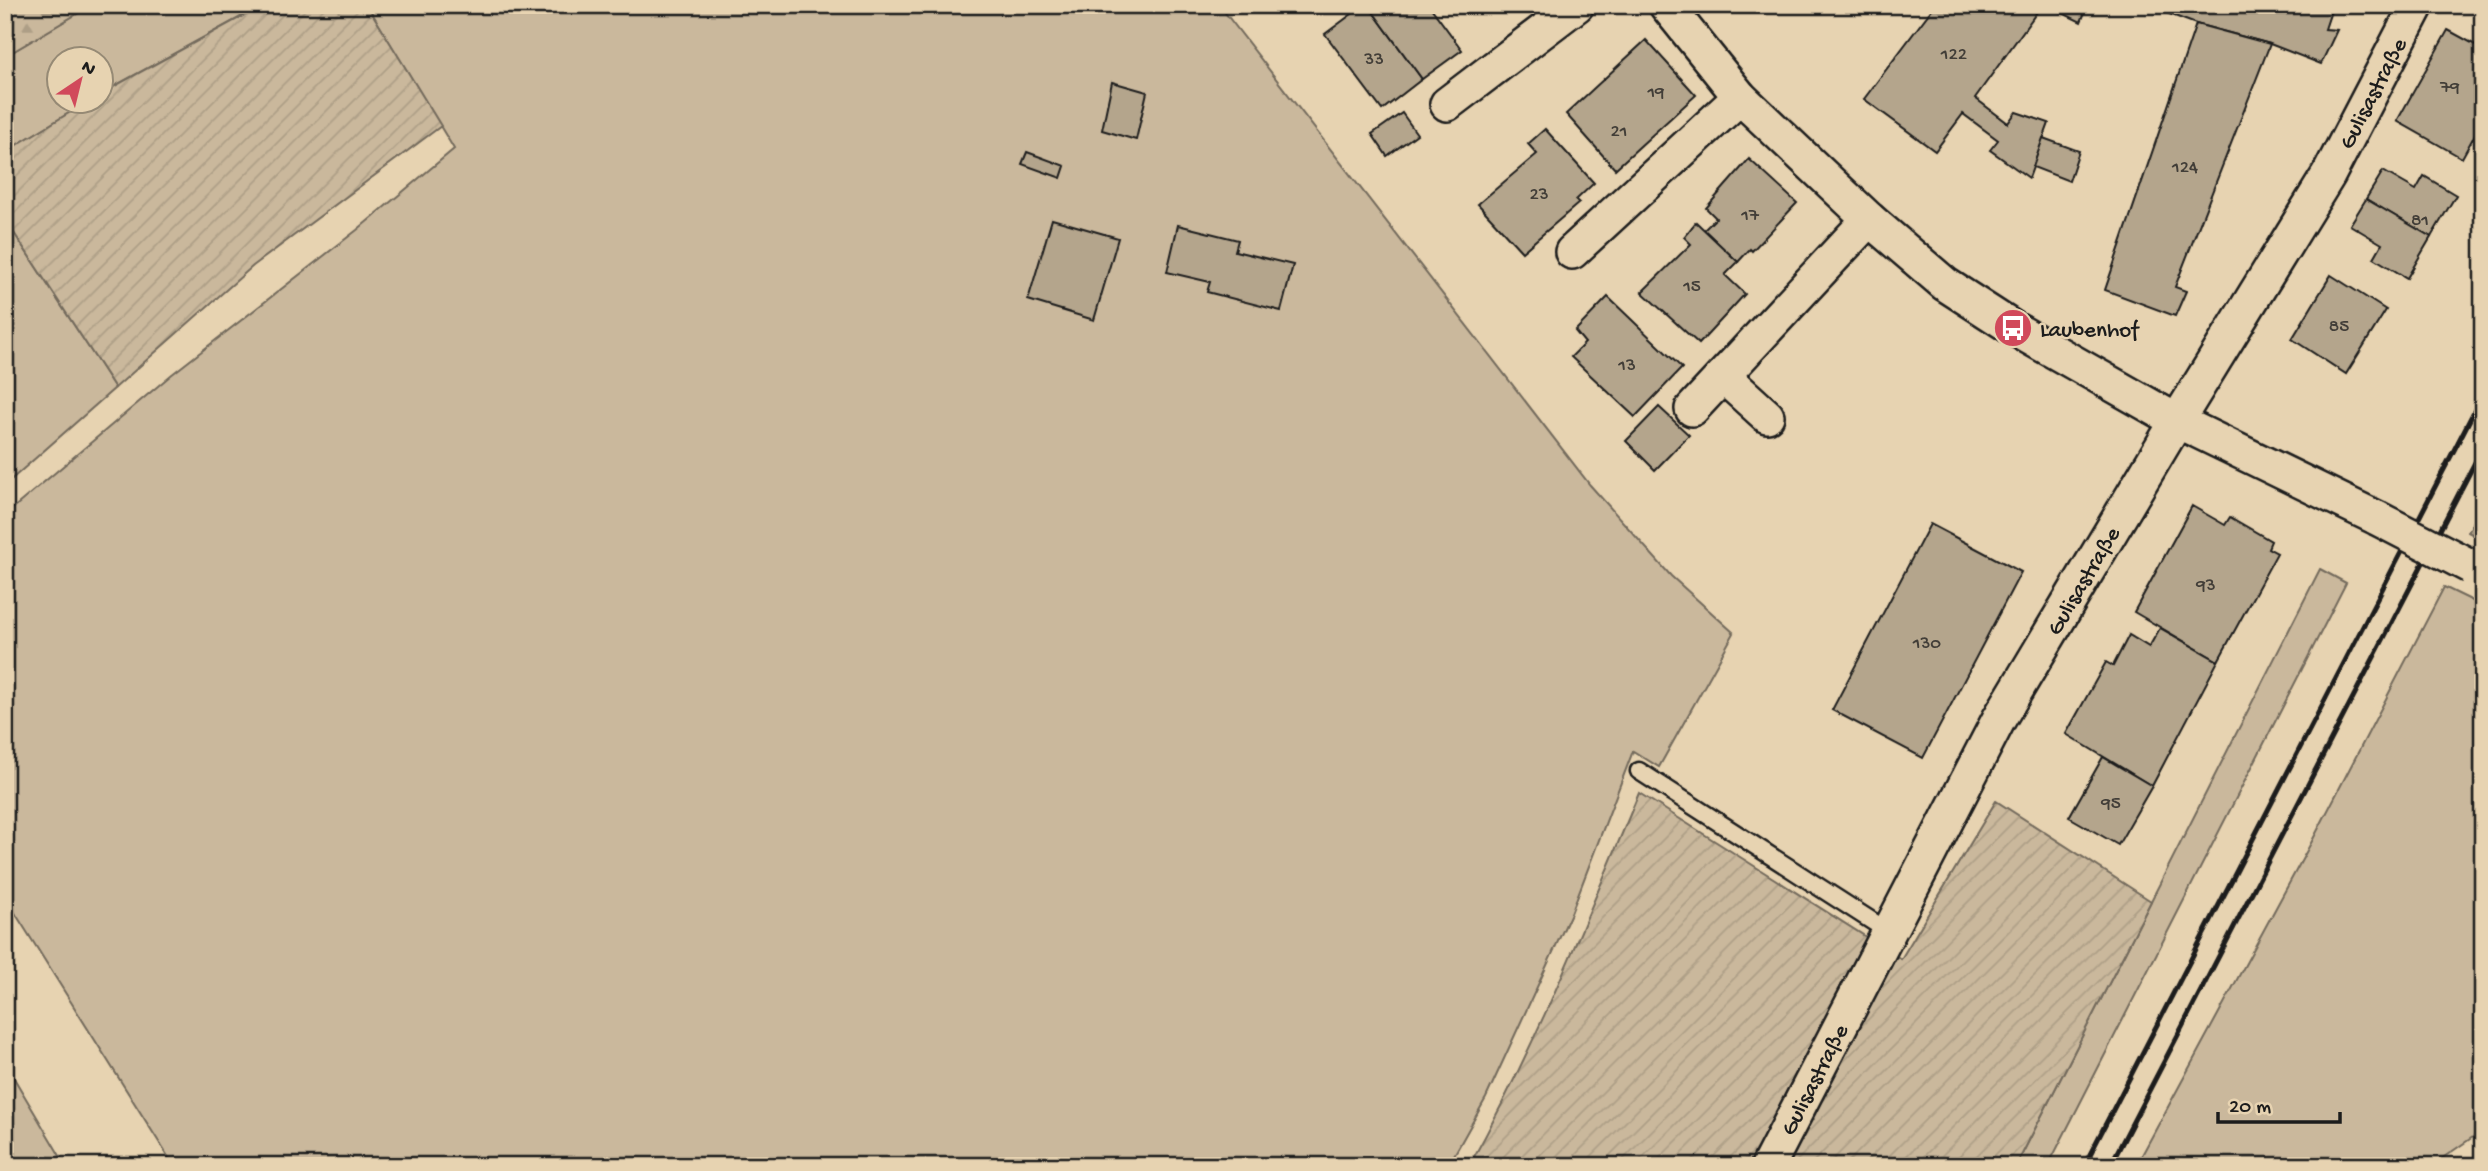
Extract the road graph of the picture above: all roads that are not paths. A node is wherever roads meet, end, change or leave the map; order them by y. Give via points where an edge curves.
1 (1577, 5) edge
2 (1666, 5) edge
3 (2417, 5) edge
4 (1740, 97) junction
5 (1447, 104) dead end
6 (1869, 219) junction
7 (1572, 251) dead end
8 (1723, 376) junction
9 (1692, 409) dead end
10 (1767, 416) dead end
11 (2177, 421) junction
12 (2476, 570) edge
13 (1639, 771) dead end
14 (1889, 932) junction
15 (1768, 1166) edge

1 - 5 street
2 - 4 street
3 - 11 street, Gulisastraße via 2329,174
4 - 6 street
4 - 7 street
6 - 8 street
6 - 11 street via 1945,284
8 - 9 street
8 - 10 street
11 - 12 street, bridge
11 - 14 street, Gulisastraße via 1999,719
13 - 14 lane
14 - 15 street, Gulisastraße

